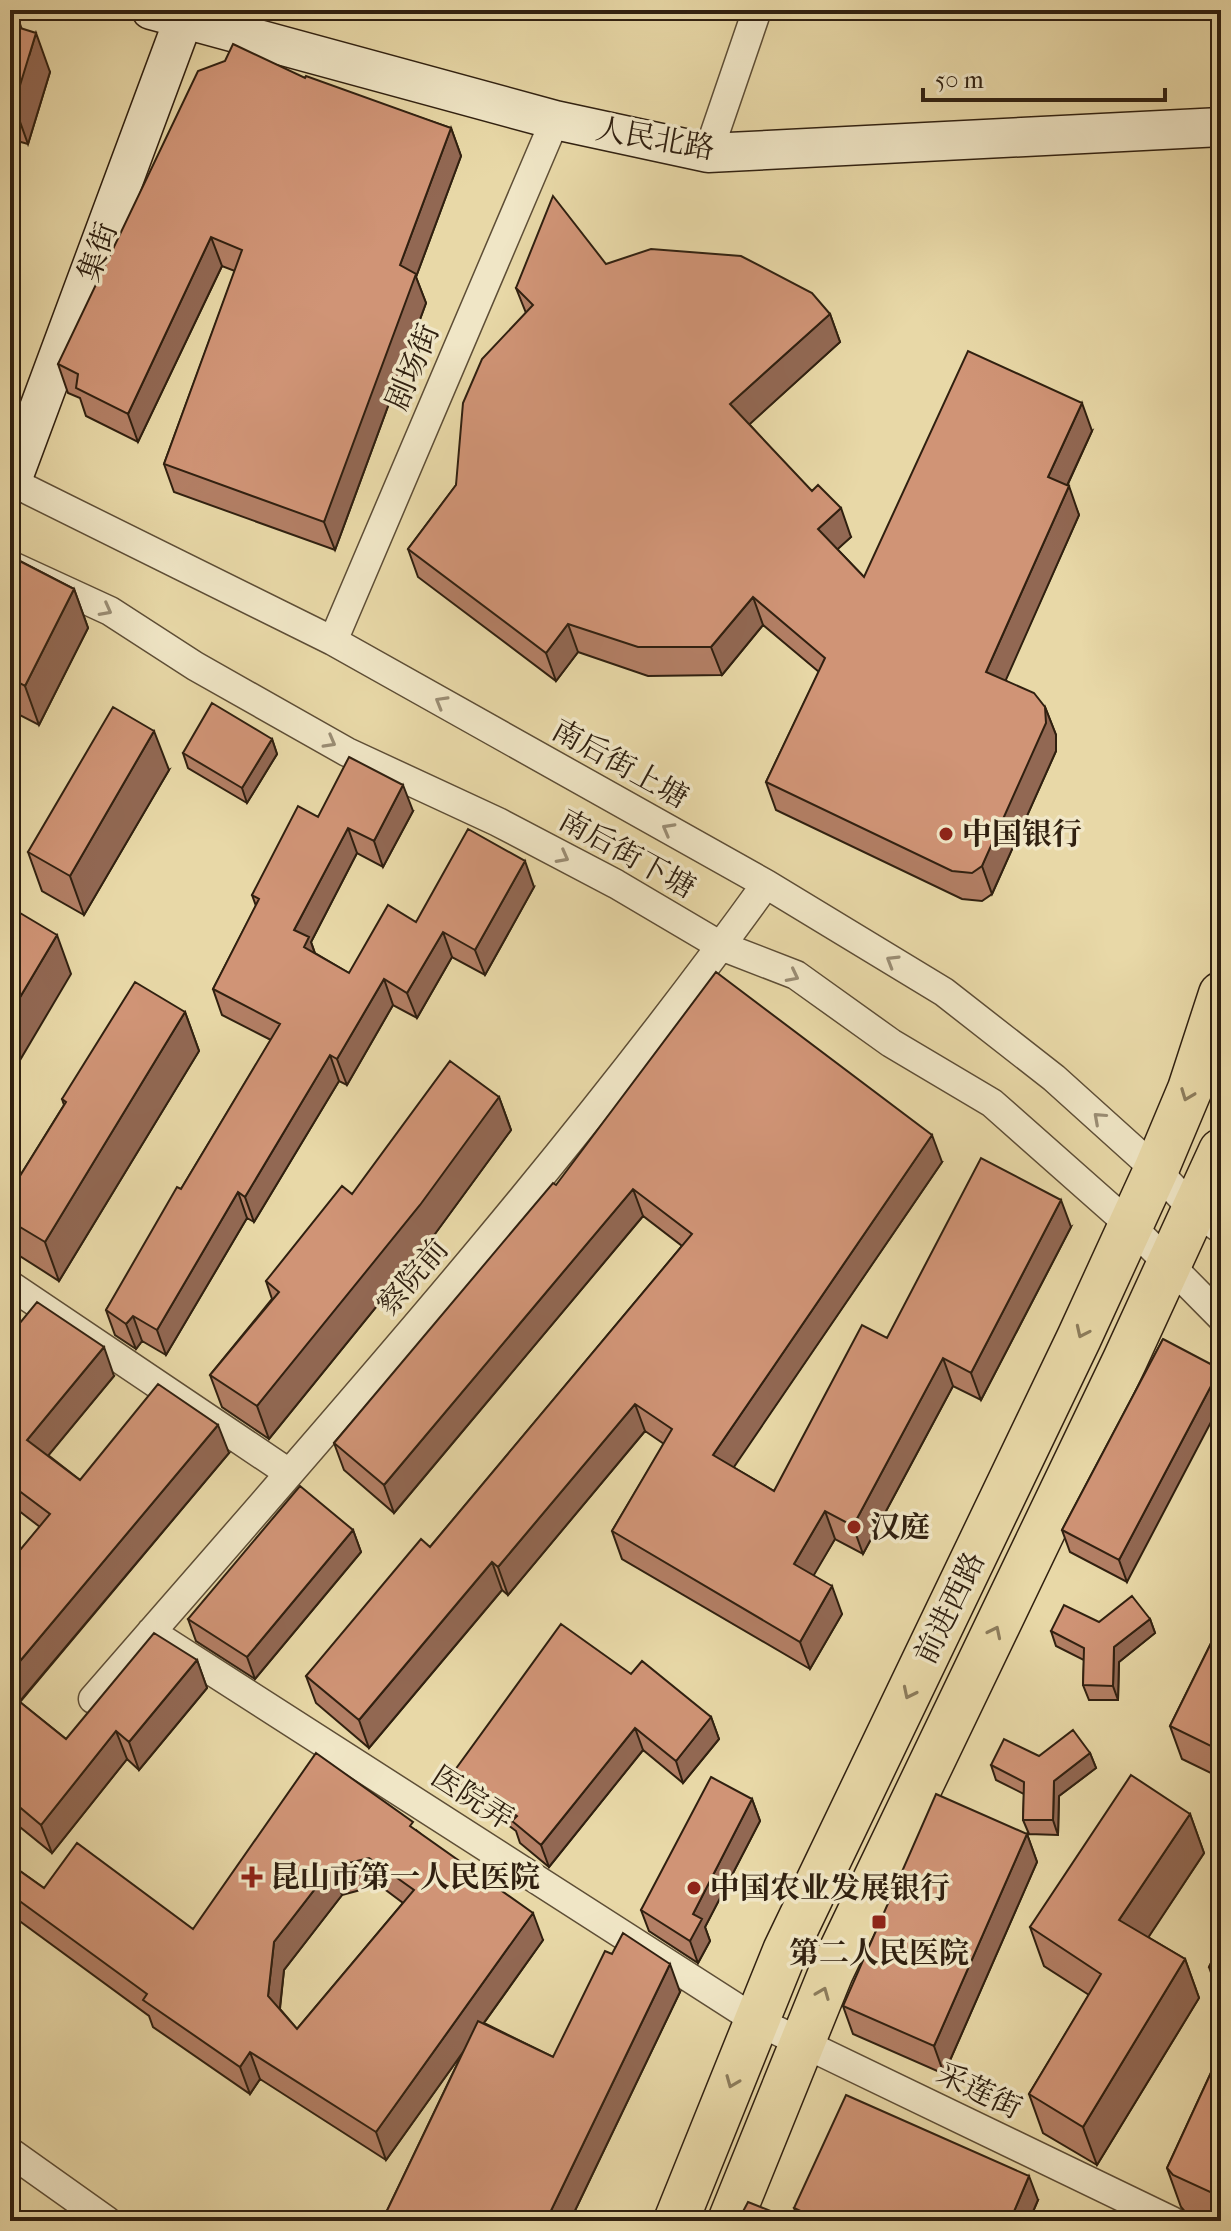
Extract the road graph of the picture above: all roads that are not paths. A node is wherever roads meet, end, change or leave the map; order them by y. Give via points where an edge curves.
1 (757, 10) edge
2 (174, 13) edge
3 (555, 120) junction
4 (1221, 127) edge
5 (708, 153) junction
6 (11, 483) edge
7 (10, 565) edge
8 (333, 641) junction
9 (766, 884) junction
10 (721, 946) junction
11 (1221, 994) edge
12 (1221, 1151) edge
13 (1156, 1170) junction
14 (1208, 1220) edge
15 (1131, 1226) junction
16 (1168, 1265) junction
17 (10, 1285) edge
18 (1221, 1317) edge
19 (289, 1473) junction
20 (151, 1632) junction
21 (93, 1699) dead end
22 (757, 2021) junction
23 (802, 2044) junction
24 (10, 2152) edge
25 (107, 2221) edge
26 (676, 2221) edge
27 (730, 2221) edge
28 (1172, 2221) edge

1 - 5 street
2 - 3 main road, 人民北路
2 - 6 main road, 集街
3 - 5 main road, 人民北路
3 - 8 street, 剧场街
4 - 5 main road, 人民北路
6 - 8 street, 南后街上塘
7 -> 10 street, 南后街下塘 via 110,611 347,752 511,829
9 -> 8 street, 南后街上塘
9 - 10 street, 察院前
13 -> 9 street, 南后街上塘 via 1054,1078 944,992
10 -> 15 street, 南后街下塘 via 796,975 891,1043 992,1103
10 - 19 street, 察院前 via 501,1228
11 -> 13 main road, 前进西路
12 - 14 main road, 前进西路
13 - 14 street, 南后街上塘
13 - 15 main road, 前进西路
14 - 16 main road, 前进西路
15 - 16 street, 南后街下塘
15 -> 22 main road, 前进西路 via 785,1951
16 - 18 street, 南后街下塘
23 -> 16 main road, 前进西路 via 831,1972
17 - 19 street
19 - 20 street, 察院前
20 - 21 street, 察院前
20 - 22 street, 医院弄
22 - 23 street, 采莲街
22 -> 26 main road, 前进西路
23 - 27 main road, 前进西路
23 - 28 street, 采莲街
24 - 25 street

